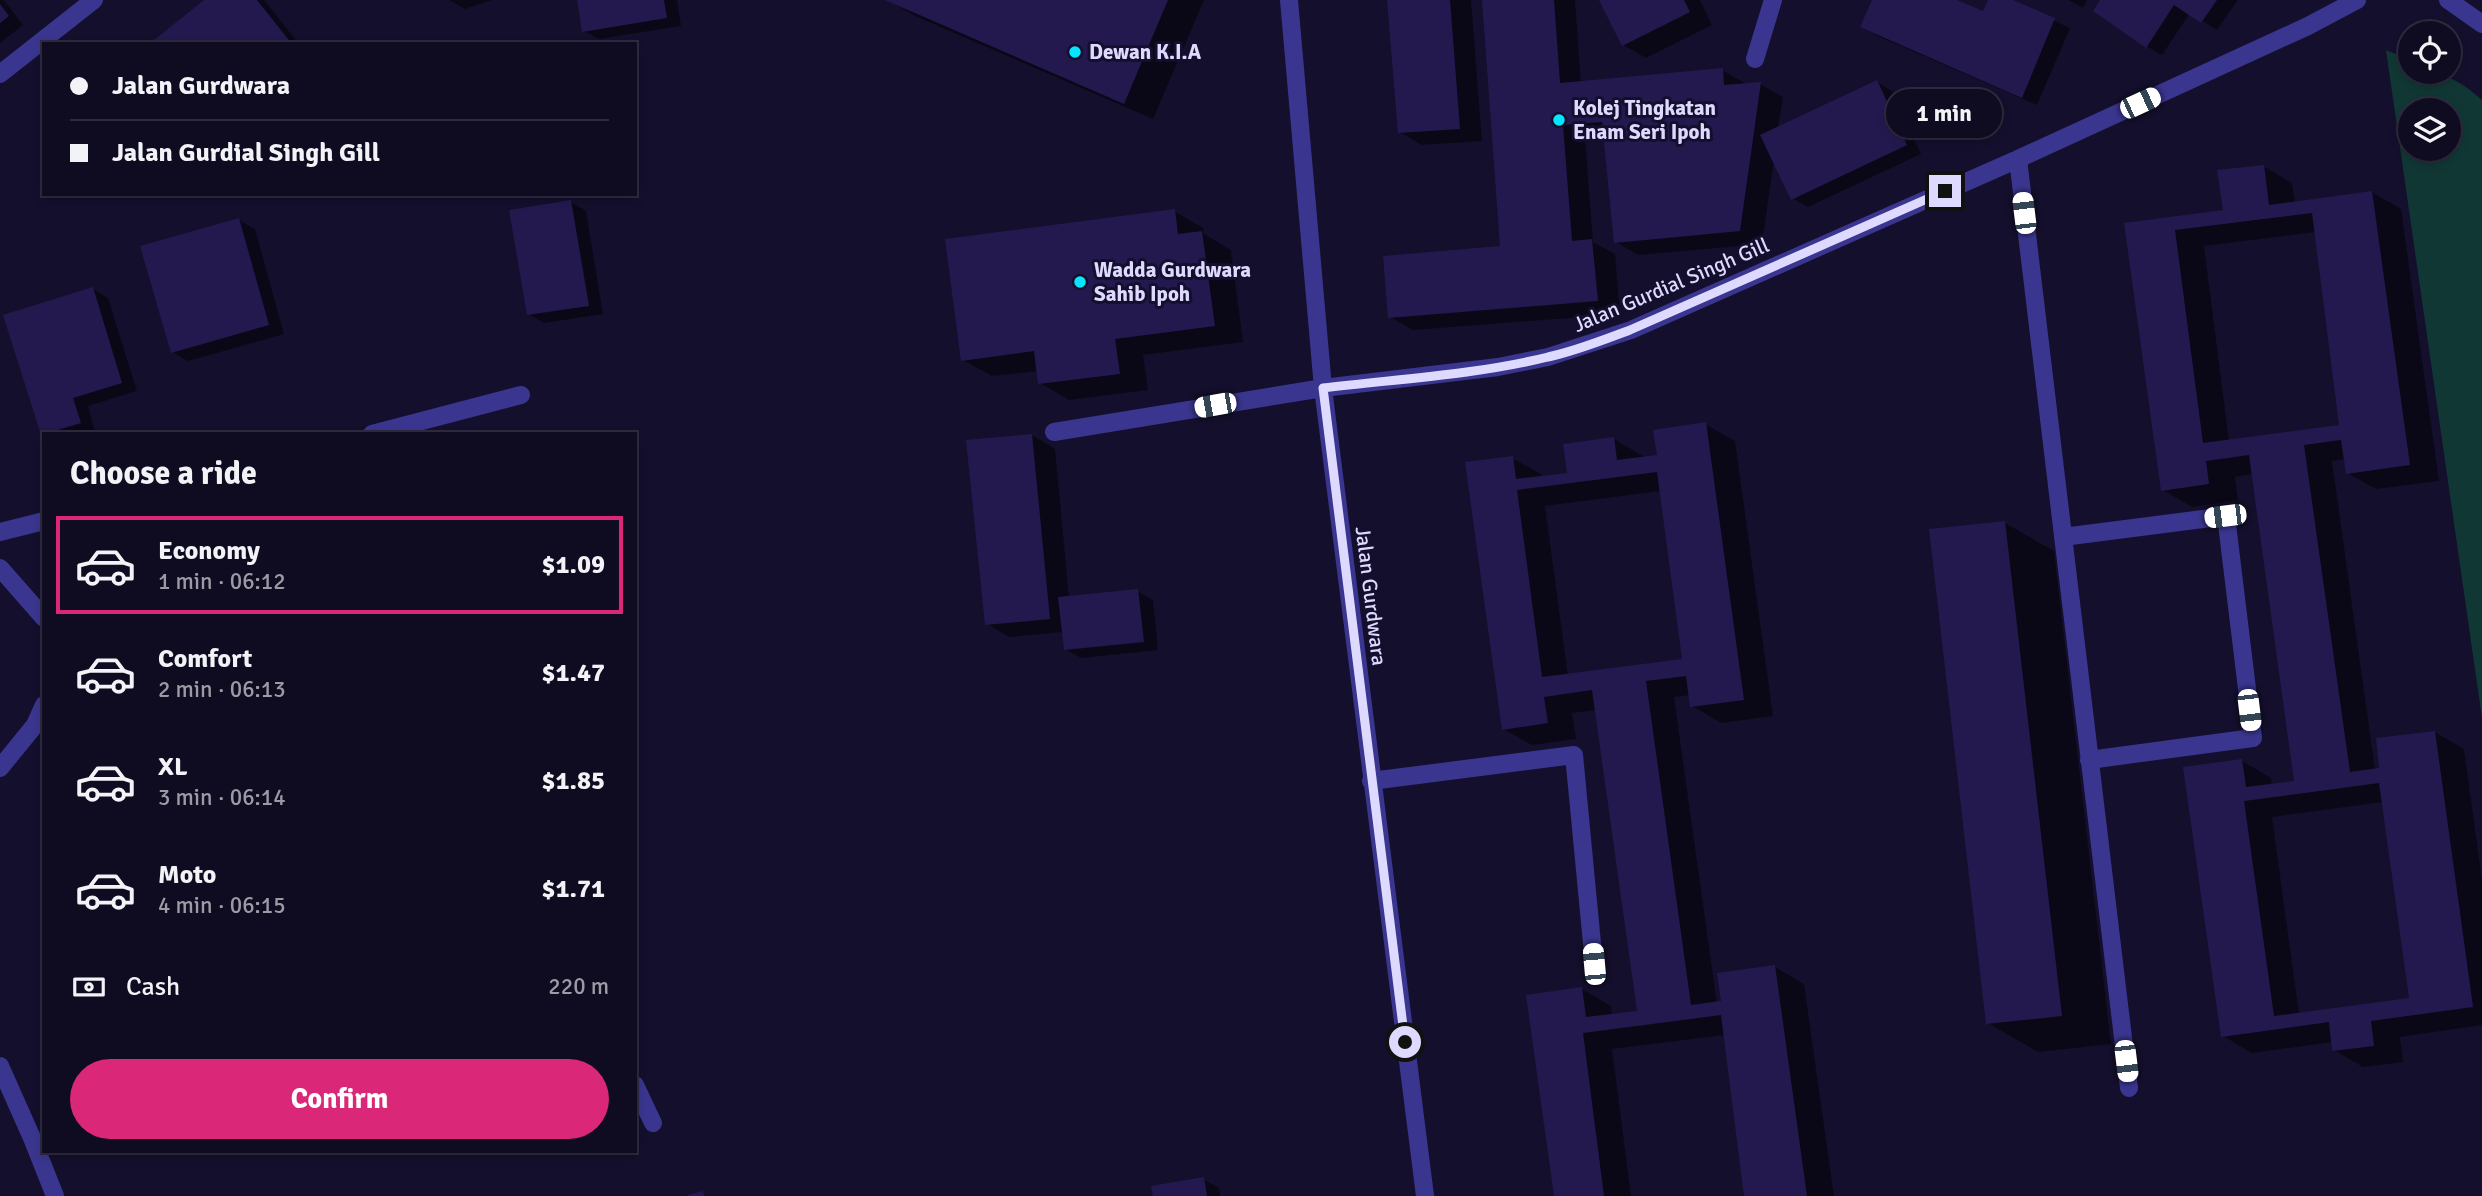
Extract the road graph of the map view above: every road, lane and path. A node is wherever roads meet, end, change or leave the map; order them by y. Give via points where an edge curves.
1 (94, 0) edge
2 (1289, 0) edge
3 (1773, 0) edge
4 (2357, 0) edge
5 (2448, 0) edge
6 (2482, 24) edge
7 (1755, 59) dead end
8 (0, 74) edge
9 (2018, 159) junction
10 (1323, 388) junction
11 (521, 395) dead end
12 (380, 432) edge
13 (1054, 432) dead end
14 (42, 521) edge
15 (0, 532) edge
16 (2063, 537) junction
17 (0, 568) edge
18 (42, 616) edge
19 (42, 709) edge
20 (2089, 760) junction
21 (0, 768) edge
22 (1371, 781) junction
23 (1594, 964) dead end
24 (0, 1066) edge
25 (2129, 1088) dead end
26 (637, 1089) edge
27 (653, 1123) dead end
28 (55, 1196) edge
29 (1425, 1196) edge

1 - 8 street
2 - 10 street, Jalan Gurdwara
3 - 7 street
4 - 9 street, Jalan Gurdial Singh Gill
5 - 6 street
9 - 10 street, Jalan Gurdial Singh Gill via 1586,346 1498,367
9 - 16 street
10 - 13 street, Jalan Gurdial Singh Gill
10 - 22 street, Jalan Gurdwara
11 - 12 street
14 - 15 street
16 - 20 street
16 - 20 street via 2225,516 2253,738
17 - 18 street
19 - 21 street
20 - 25 street
22 - 23 street via 1574,755
22 - 29 street, Jalan Gurdwara
24 - 28 street
26 - 27 street

